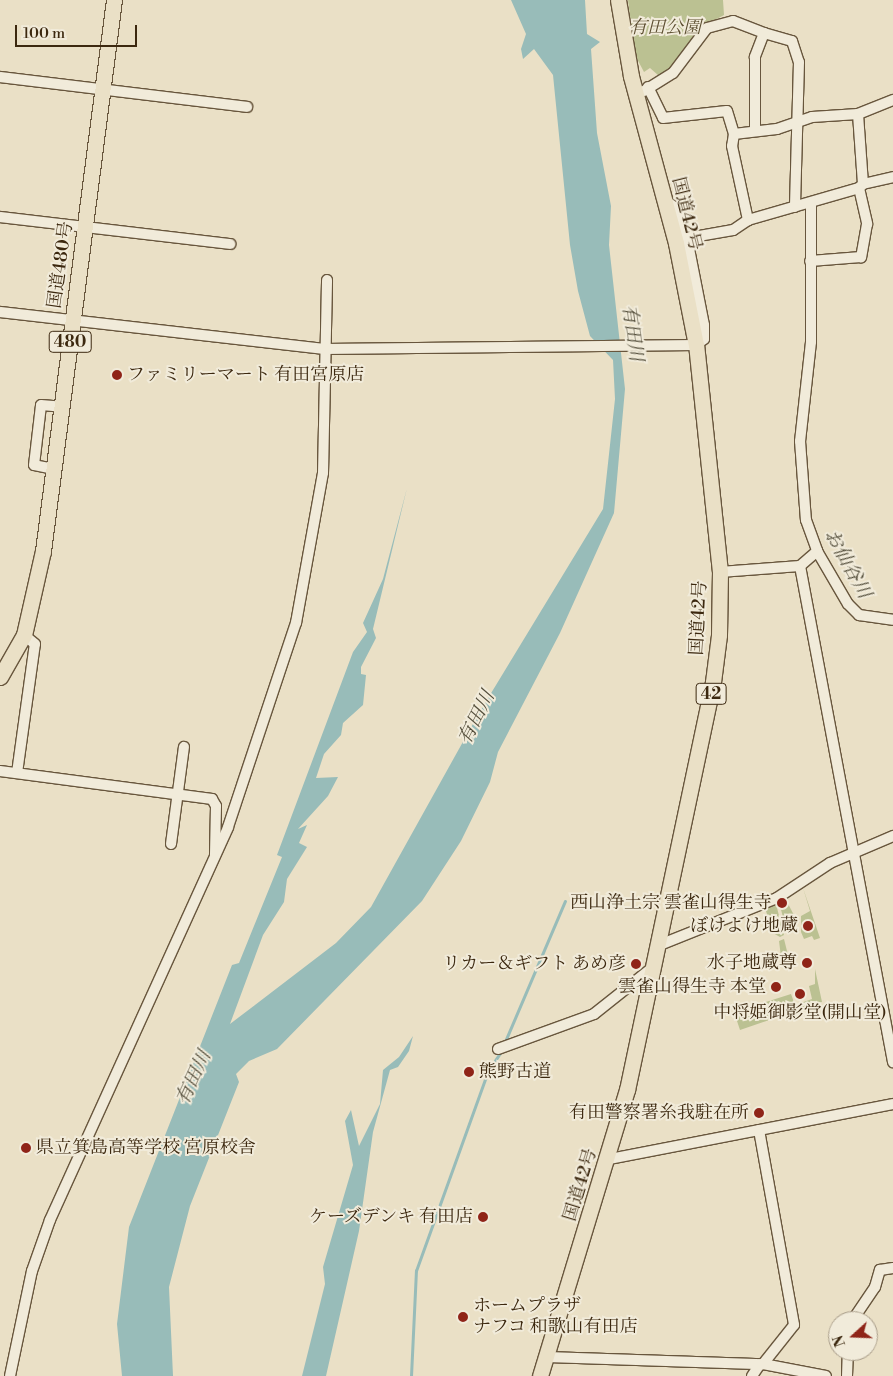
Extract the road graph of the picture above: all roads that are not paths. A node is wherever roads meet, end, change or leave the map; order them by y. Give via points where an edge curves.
1 (114, 0) edge
2 (618, 0) edge
3 (764, 33) junction
4 (0, 77) edge
5 (103, 89) junction
6 (642, 92) junction
7 (893, 100) edge
8 (247, 107) dead end
9 (858, 114) junction
10 (798, 122) junction
11 (755, 130) junction
12 (734, 134) junction
13 (893, 177) edge
14 (861, 186) junction
15 (663, 198) junction
16 (811, 203) junction
17 (795, 207) junction
18 (0, 217) edge
19 (748, 220) junction
20 (85, 228) junction
21 (687, 238) junction
22 (230, 244) dead end
23 (810, 261) junction
24 (327, 280) dead end
25 (0, 312) edge
26 (73, 320) junction
27 (696, 345) junction
28 (324, 350) junction
29 (817, 551) junction
30 (800, 566) junction
31 (720, 572) junction
32 (893, 620) edge
33 (24, 635) junction
34 (0, 677) edge
35 (184, 747) dead end
36 (0, 771) edge
37 (17, 773) junction
38 (179, 793) junction
39 (893, 836) edge
40 (171, 844) dead end
41 (851, 854) junction
42 (215, 855) junction
43 (657, 946) junction
44 (653, 967) junction
45 (498, 1049) dead end
46 (893, 1062) edge
47 (893, 1104) edge
48 (759, 1130) junction
49 (610, 1159) junction
50 (893, 1268) edge
51 (857, 1311) edge
52 (547, 1357) junction
53 (848, 1361) edge
54 (762, 1364) junction
55 (10, 1376) edge
56 (540, 1376) edge
57 (752, 1376) edge
58 (826, 1376) edge
59 (848, 1376) edge

1 - 5 highway, 国道480号 / 480
2 - 6 highway, 国道42号 / 42
3 - 6 street via 733,21 716,24 699,35 673,73
3 - 10 street via 778,34 795,47 799,62
3 - 11 street via 754,66
4 - 5 street
5 - 8 street
5 - 20 highway, 国道480号 / 480
6 - 12 street via 663,118 727,111
6 - 15 highway, 国道42号 / 42
7 - 9 street
9 - 10 street
9 - 14 street
10 - 11 street
10 - 17 street
11 - 12 street
12 - 19 street via 732,146
13 - 14 street
14 - 16 street via 842,196 817,197
14 - 23 street via 867,224 861,257
15 - 21 street via 676,208
15 - 27 highway, 国道42号 / 42
16 - 17 street
16 - 23 street
17 - 19 street
18 - 20 street
19 - 21 street via 733,230
20 - 22 street
20 - 26 highway, 国道480号 / 480
21 - 27 street via 704,325 704,339
23 - 29 street via 810,342 802,394 801,482 806,520
24 - 28 street
25 - 26 street
26 - 28 street
26 - 33 highway, 国道480号 / 480 via 35,599
27 - 28 street
27 - 31 highway, 国道42号 / 42
28 - 42 street via 323,473 306,581 258,745
29 - 30 street
29 - 32 street via 859,615
30 - 31 street
30 - 41 street
31 - 43 highway, 国道42号 / 42 via 713,682
33 - 34 highway, 国道480号 / 480
33 - 37 street via 35,644
35 - 38 street
36 - 37 street
37 - 38 street
38 - 40 street
38 - 42 street via 216,802
39 - 41 street
41 - 43 street via 777,898
41 - 46 street
42 - 55 street via 188,908 50,1220 32,1270
43 - 44 highway, 国道42号 / 42
44 - 45 street via 594,1014
44 - 49 highway, 国道42号 / 42
47 - 48 street
48 - 49 street
48 - 54 street via 794,1325
49 - 52 highway, 国道42号 / 42
50 - 51 street via 880,1270
52 - 54 street
52 - 56 highway, 国道42号 / 42
53 - 59 street
54 - 57 street
54 - 58 street

